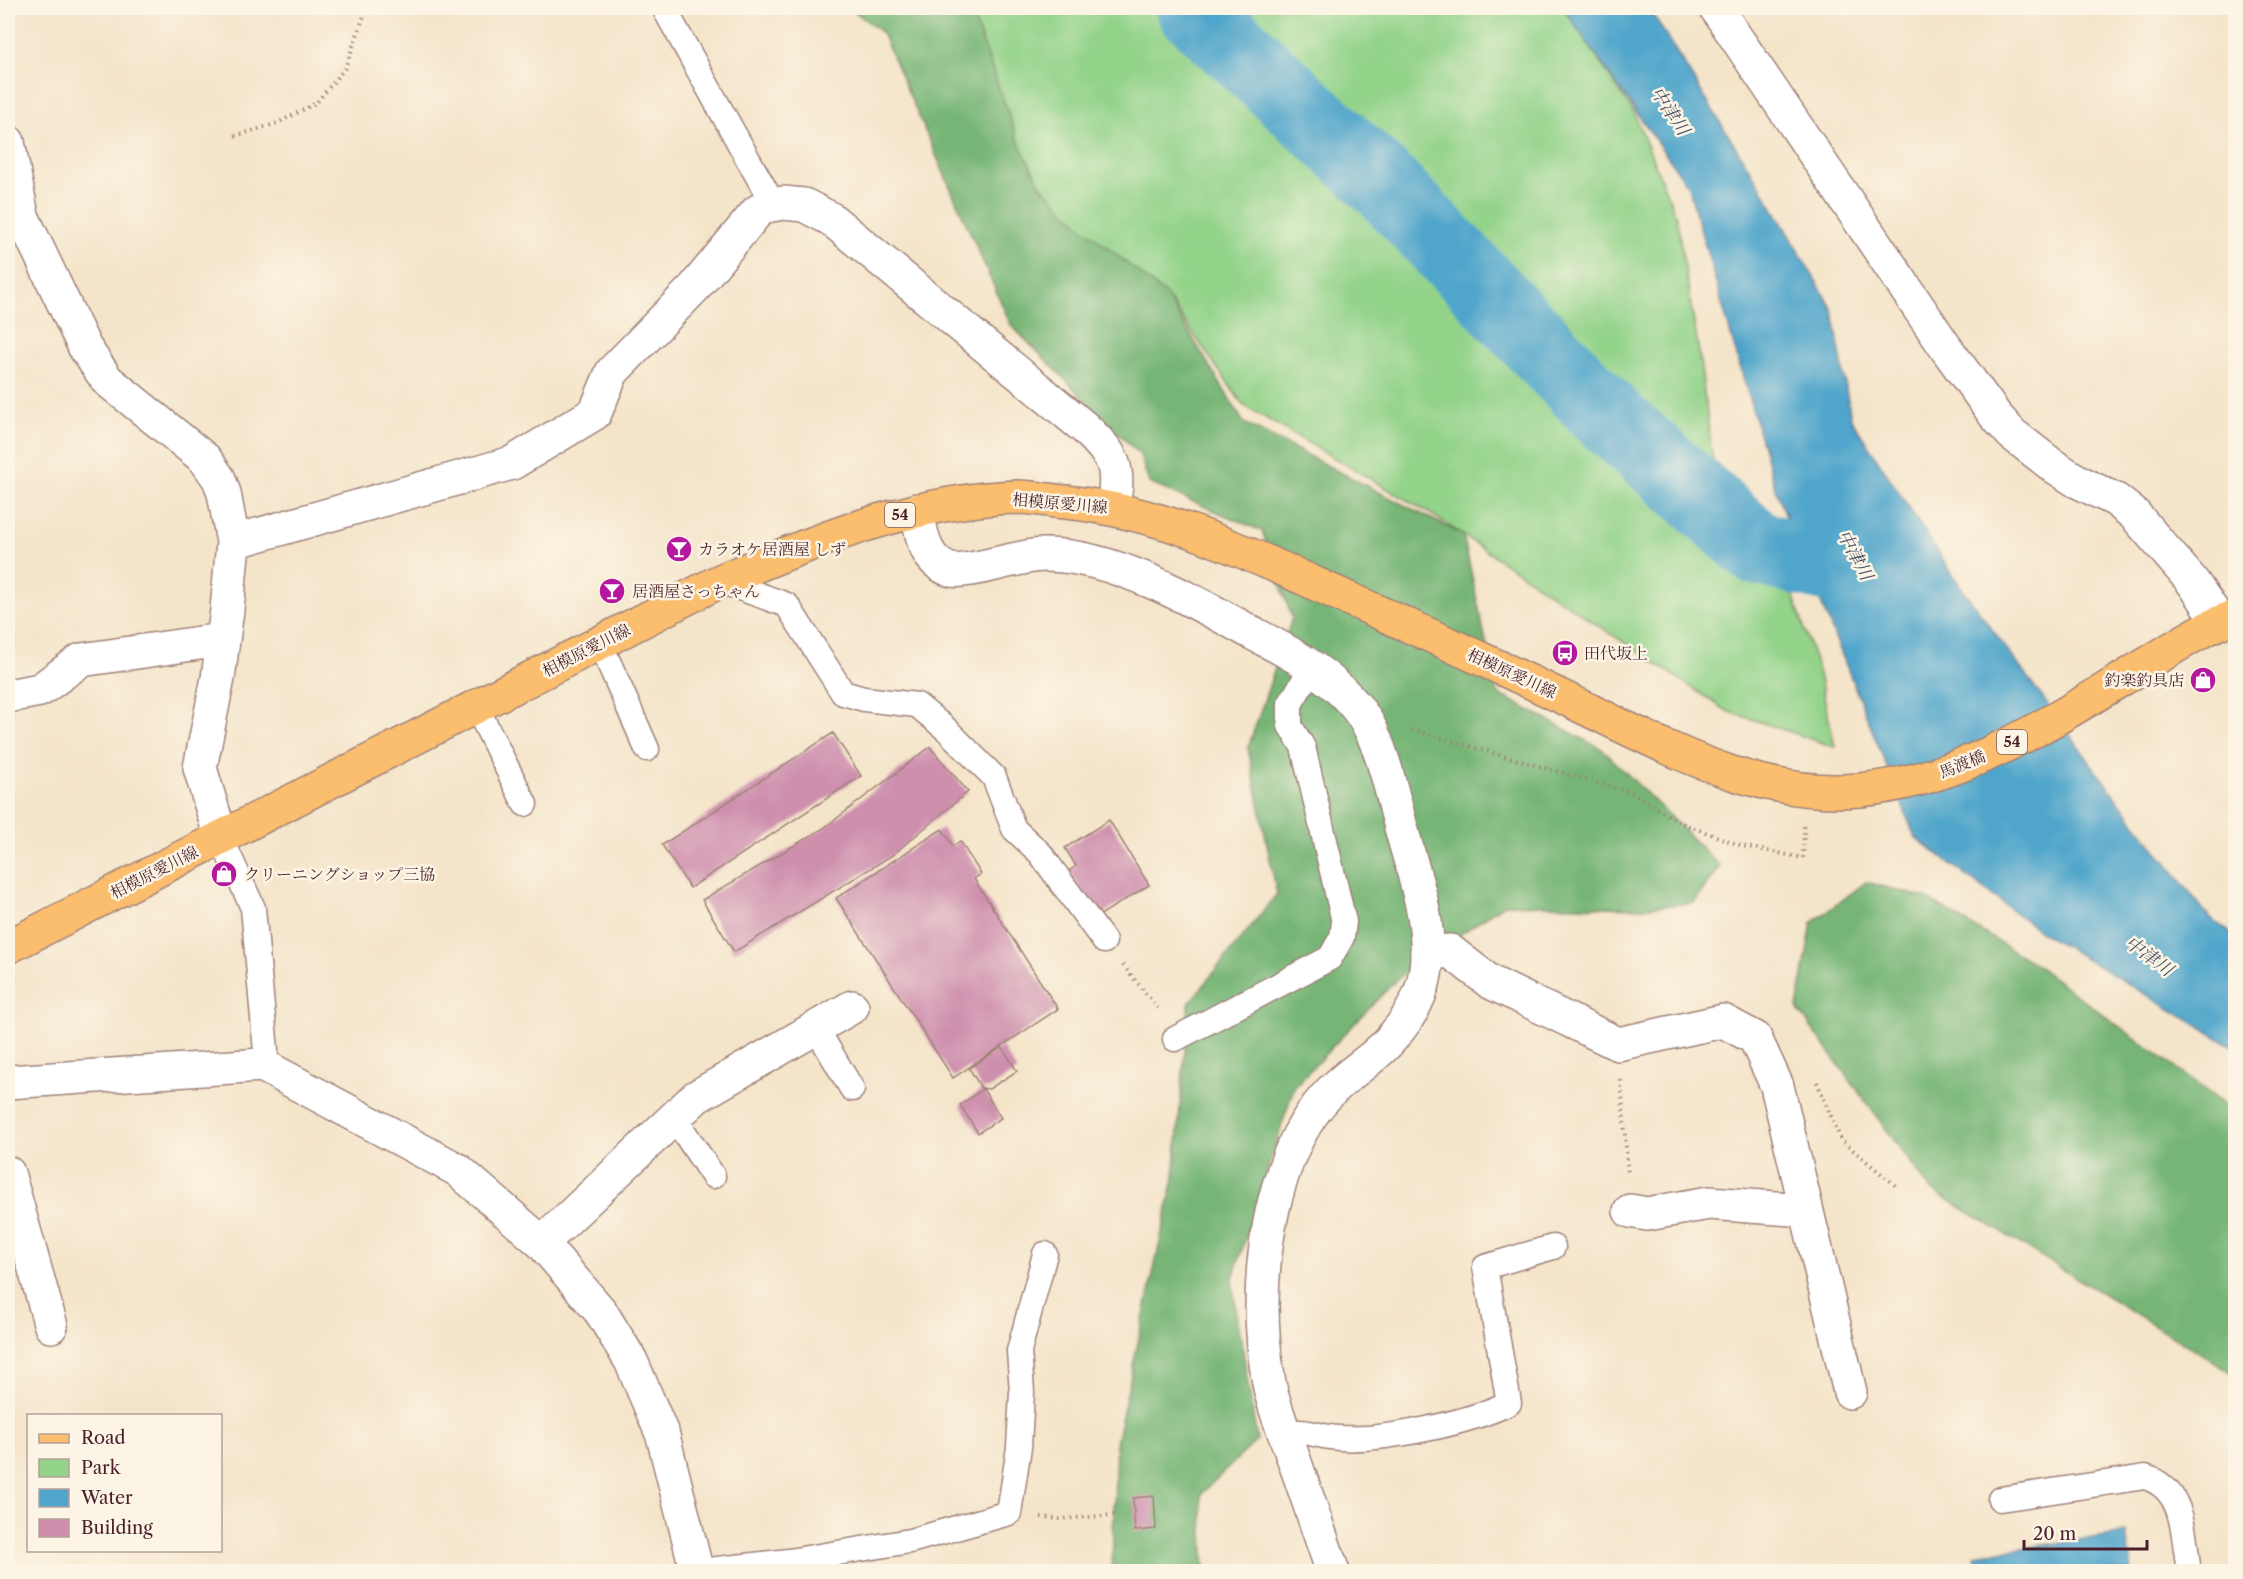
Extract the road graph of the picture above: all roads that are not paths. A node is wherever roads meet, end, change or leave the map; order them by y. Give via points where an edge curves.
1 (664, 8) edge
2 (1716, 8) edge
3 (8, 142) edge
4 (773, 204) junction
5 (1113, 507) junction
6 (917, 510) junction
7 (233, 542) junction
8 (720, 581) junction
9 (2228, 619) edge
10 (221, 640) junction
11 (600, 643) junction
12 (1312, 667) junction
13 (8, 696) edge
14 (476, 706) junction
15 (647, 749) dead end
16 (1819, 790) joint
17 (525, 804) dead end
18 (221, 838) junction
19 (1104, 941) road end
20 (8, 947) edge
21 (1427, 953) junction
22 (852, 1007) dead end
23 (816, 1028) junction
24 (1176, 1039) road end
25 (262, 1065) junction
26 (8, 1082) edge
27 (852, 1089) dead end
28 (674, 1117) junction
29 (8, 1173) edge
30 (713, 1176) dead end
31 (1805, 1210) junction
32 (1630, 1211) road end
33 (542, 1243) junction
34 (1553, 1247) dead end
35 (1046, 1254) dead end
36 (19, 1262) edge
37 (51, 1326) dead end
38 (1850, 1392) dead end
39 (1284, 1433) junction
40 (2000, 1499) dead end
41 (694, 1571) edge
42 (1333, 1572) edge
43 (2189, 1572) edge

1 - 4 lane
2 - 9 street via 1995,415 2012,434 2052,465 2116,500 2135,515
3 - 7 street via 22,216 85,348 107,380 205,459 224,493
4 - 5 street via 804,205 831,219 1085,428 1113,458 1117,472
4 - 7 street via 749,220 694,288 612,372 595,413 512,463
5 - 6 main road, 相模原愛川線 / 54 via 1020,497
5 - 16 main road, 相模原愛川線 / 54 via 1229,545 1530,681 1691,759 1761,781
6 - 8 main road, 相模原愛川線 / 54 via 795,549
6 - 12 street via 923,545 938,563 952,570 1044,555 1093,563 1172,590
7 - 10 street
8 - 11 main road, 相模原愛川線 / 54
8 - 19 lane via 787,605 843,693 917,705 946,729 994,777 1014,829 1040,853
9 - 16 main road, 馬渡橋 / 54 via 1987,755 1914,782
10 - 13 street via 81,660 40,690
10 - 18 street via 218,678 200,768
11 - 14 main road, 相模原愛川線 / 54
11 - 15 lane
12 - 21 street via 1356,708 1371,730 1416,884
12 - 24 lane via 1290,704 1290,726 1306,758 1344,922 1342,937 1330,958
14 - 17 lane
14 - 18 main road, 相模原愛川線 / 54
18 - 20 main road, 相模原愛川線 / 54
18 - 25 lane via 253,908 266,1051
21 - 31 street via 1450,951 1490,982 1618,1044 1723,1021 1755,1038 1777,1086
21 - 39 street via 1420,994 1402,1024 1364,1065 1318,1103 1300,1130 1286,1163 1267,1238 1262,1284 1268,1378
22 - 23 street
23 - 27 lane
23 - 28 street via 696,1097
25 - 26 street
25 - 33 street via 458,1170
28 - 30 lane
28 - 33 street
29 - 36 street
31 - 32 street via 1709,1203 1647,1214
31 - 38 street
33 - 41 street via 601,1312 631,1361 663,1436
34 - 39 lane via 1479,1264 1509,1402 1487,1413 1393,1434 1338,1438 1303,1430
35 - 41 lane via 1019,1351 1019,1448 1009,1513 910,1541 789,1561
36 - 37 street
39 - 42 street
40 - 43 lane via 2145,1478 2156,1480 2177,1501

